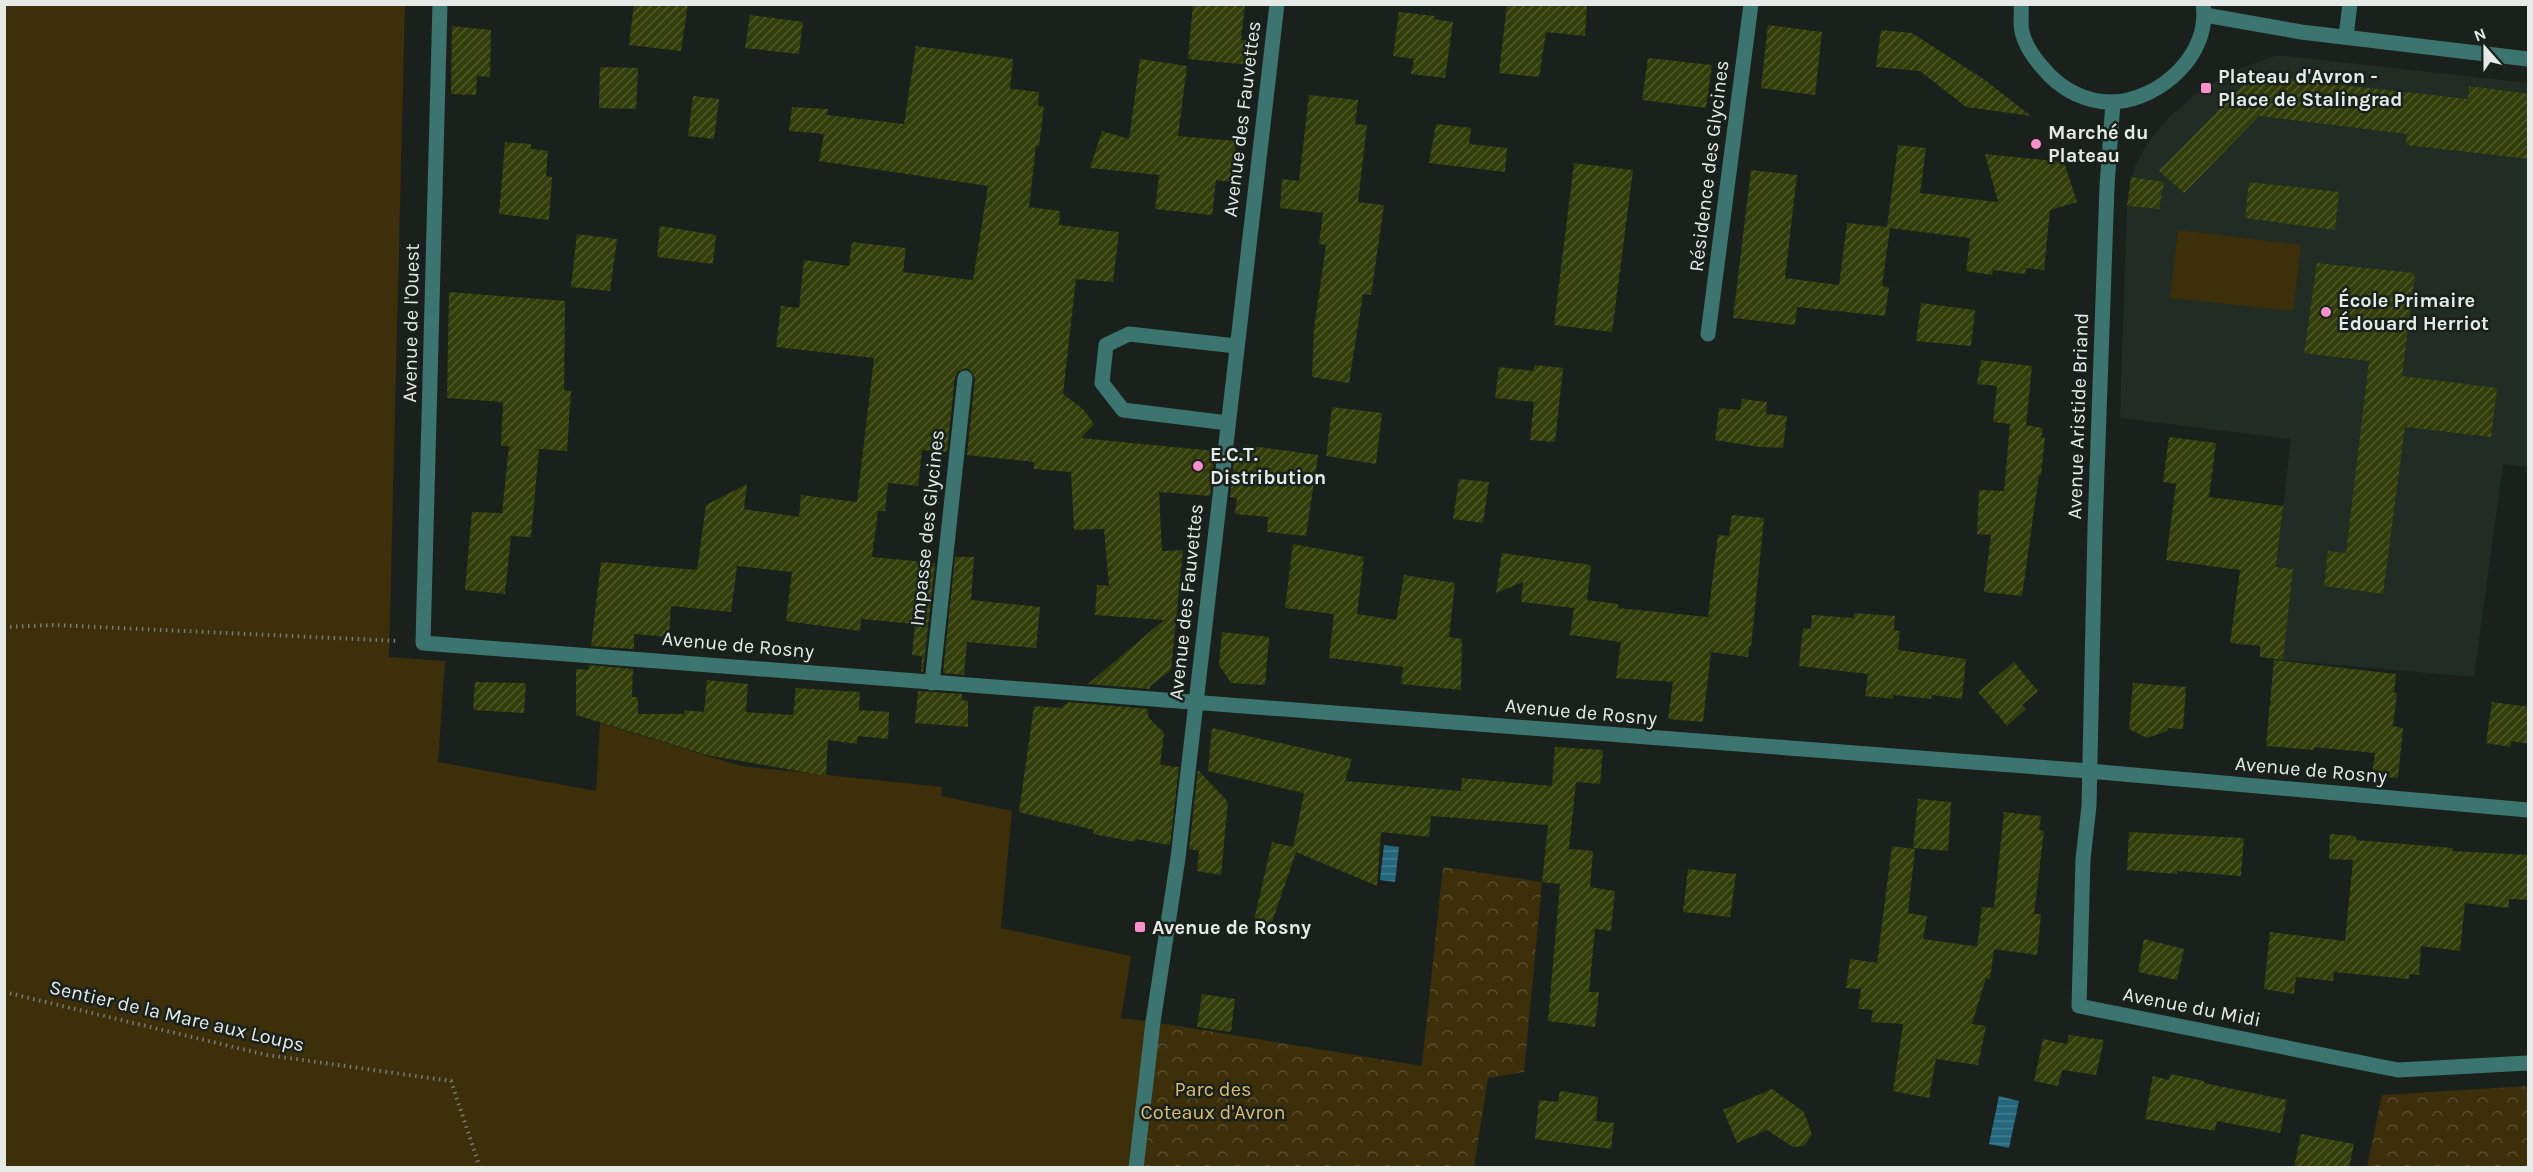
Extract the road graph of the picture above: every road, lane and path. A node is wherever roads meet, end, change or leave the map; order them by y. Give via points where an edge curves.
1 (440, 4) edge
2 (1276, 4) edge
3 (1751, 4) edge
4 (2021, 4) edge
5 (2350, 4) edge
6 (2204, 10) edge
7 (2346, 36) junction
8 (2529, 59) edge
9 (2113, 102) junction
10 (1708, 333) dead end
11 (1236, 346) junction
12 (965, 378) dead end
13 (1227, 423) junction
14 (4, 627) edge
15 (423, 643) junction
16 (932, 683) junction
17 (1196, 701) junction
18 (2089, 771) junction
19 (2529, 810) edge
20 (4, 992) edge
21 (2529, 1063) edge
22 (480, 1167) edge
23 (1136, 1167) edge

1 - 15 street, Avenue de l'Ouest
2 - 11 street, Avenue des Fauvettes
3 - 10 street, Résidence des Glycines
4 - 9 street via 2022,32 2033,56 2051,78 2067,91
5 - 7 street
6 - 7 street via 2301,32
6 - 9 street via 2197,46 2180,73 2138,98
7 - 8 street
9 - 18 street, Avenue Aristide Briand
11 - 13 street, Avenue des Fauvettes
11 - 13 street via 1129,334 1106,345 1102,383 1123,410
12 - 16 street, Impasse des Glycines
13 - 17 street, Avenue des Fauvettes
14 - 15 path via 54,625
15 - 16 street, Avenue de Rosny
16 - 17 street, Avenue de Rosny
17 - 18 street, Avenue de Rosny
17 - 23 street, Avenue des Fauvettes
18 - 19 street, Avenue de Rosny
18 - 21 street, Avenue du Midi via 2079,1006 2398,1070
20 - 22 path, Sentier de la Mare aux Loups via 267,1055 451,1082

